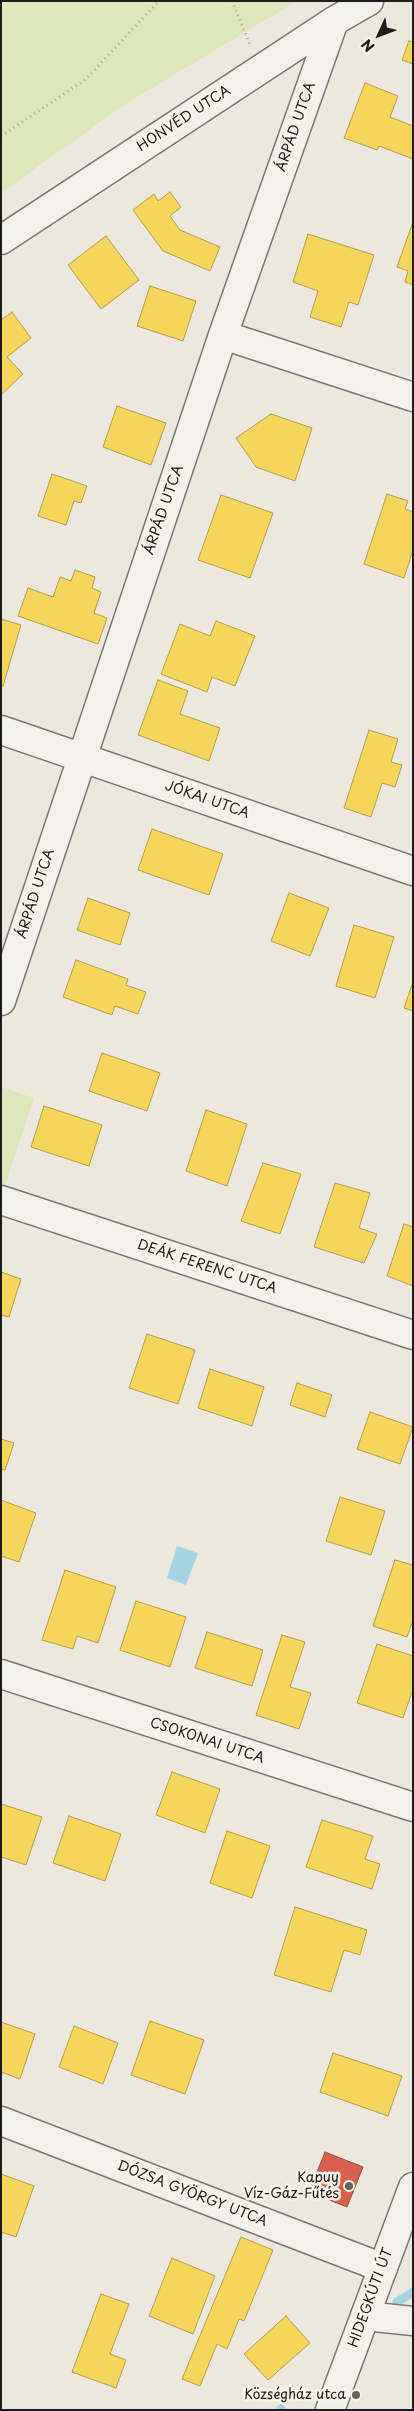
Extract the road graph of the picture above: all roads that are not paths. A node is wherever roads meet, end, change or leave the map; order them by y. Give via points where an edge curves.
1 (369, 1) edge
2 (334, 21) junction
3 (1, 240) edge
4 (223, 335) junction
5 (413, 397) edge
6 (1, 730) edge
7 (82, 756) junction
8 (413, 872) edge
9 (1, 1001) edge
10 (1, 1200) edge
11 (413, 1335) edge
12 (1, 1674) edge
13 (413, 1808) edge
14 (1, 2121) edge
15 (413, 2187) edge
16 (383, 2268) junction
17 (365, 2316) junction
18 (413, 2321) edge
19 (330, 2410) edge

1 - 2 street, HONVÉD UTCA
2 - 3 street, HONVÉD UTCA
2 - 4 street, ÁRPÁD UTCA
4 - 5 street
4 - 7 street, ÁRPÁD UTCA
6 - 7 street, JÓKAI UTCA
7 - 8 street, JÓKAI UTCA
7 - 9 street, ÁRPÁD UTCA
10 - 11 street, DEÁK FERENC UTCA
12 - 13 street, CSOKONAI UTCA
14 - 16 street, DÓZSA GYÖRGY UTCA
15 - 16 street, HIDEGKÚTI ÚT
16 - 17 street, HIDEGKÚTI ÚT
17 - 18 street
17 - 19 street, HIDEGKÚTI ÚT

